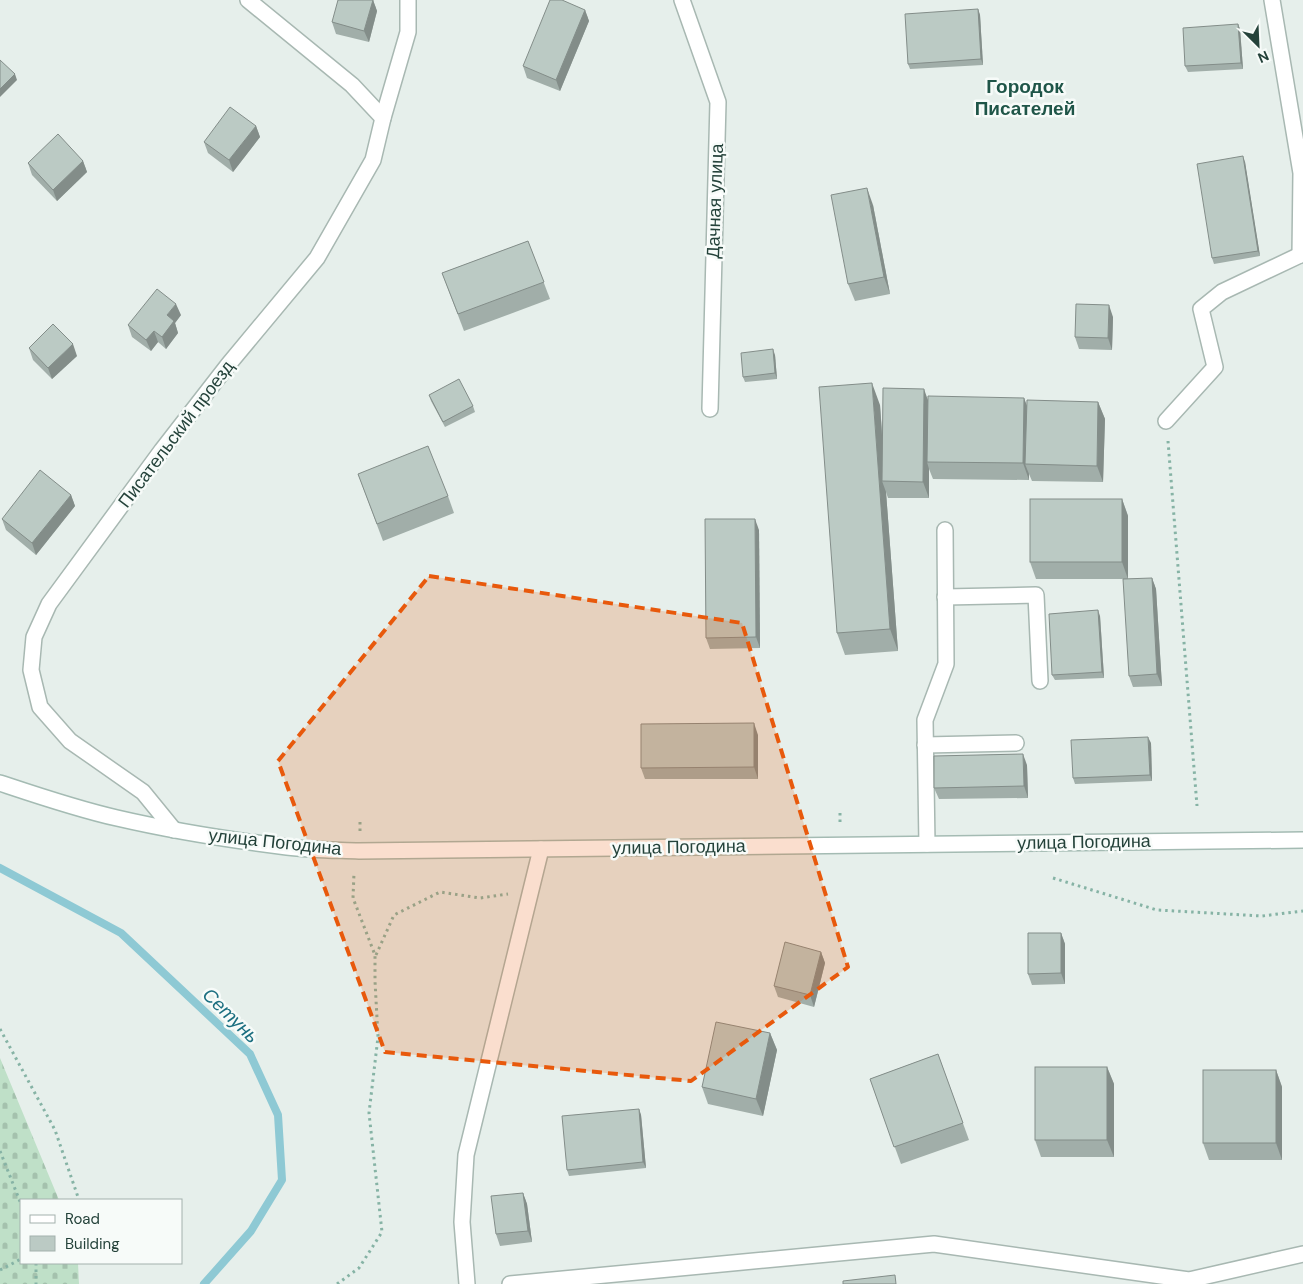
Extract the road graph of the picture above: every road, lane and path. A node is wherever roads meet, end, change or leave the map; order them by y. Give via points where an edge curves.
1 (248, 0) edge
2 (408, 0) edge
3 (682, 0) edge
4 (1272, 0) edge
5 (383, 118) junction
6 (710, 409) dead end
7 (1166, 421) joint
8 (945, 530) dead end
9 (946, 598) junction
10 (1040, 681) dead end
11 (1016, 743) dead end
12 (925, 745) junction
13 (0, 783) edge
14 (1197, 806) dead end
15 (840, 813) dead end
16 (360, 820) dead end
17 (840, 823) dead end
18 (174, 830) junction
19 (360, 834) dead end
20 (1303, 840) edge
21 (927, 844) junction
22 (541, 849) junction
23 (354, 873) dead end
24 (1053, 878) dead end
25 (531, 890) junction
26 (1303, 911) edge
27 (375, 955) junction
28 (0, 1029) edge
29 (0, 1151) edge
30 (79, 1199) edge
31 (20, 1201) edge
32 (1303, 1254) edge
33 (20, 1260) edge
34 (36, 1264) edge
35 (0, 1270) edge
36 (36, 1284) edge
37 (337, 1284) edge
38 (467, 1284) edge
39 (510, 1284) edge

1 - 5 street via 352,85
2 - 5 street, Писательский проезд via 408,32
3 - 6 street, Дачная улица via 718,102
4 - 7 street via 1301,173 1300,255 1222,292 1201,309 1215,367
5 - 18 street, Писательский проезд via 373,160 317,258 162,450 49,604 34,637 31,670 40,707 70,741 144,792
7 - 14 path
8 - 9 street
9 - 10 street via 1036,595
9 - 12 street via 946,664 925,720
11 - 12 street
12 - 21 street
13 - 18 street, улица Погодина via 60,803
15 - 17 path
16 - 19 path
18 - 22 street, улица Погодина via 289,848 359,851
20 - 21 street, улица Погодина
21 - 22 street, улица Погодина
22 - 25 street
23 - 27 path via 353,898
24 - 26 path via 1158,910 1262,916
25 - 27 path via 480,898 440,892 394,915
25 - 38 street via 466,1155 462,1222
27 - 37 path via 378,1037 369,1113 382,1232 359,1268
28 - 30 path via 55,1130
29 - 31 path
32 - 39 street via 1189,1280 934,1244
33 - 35 path
34 - 36 path

